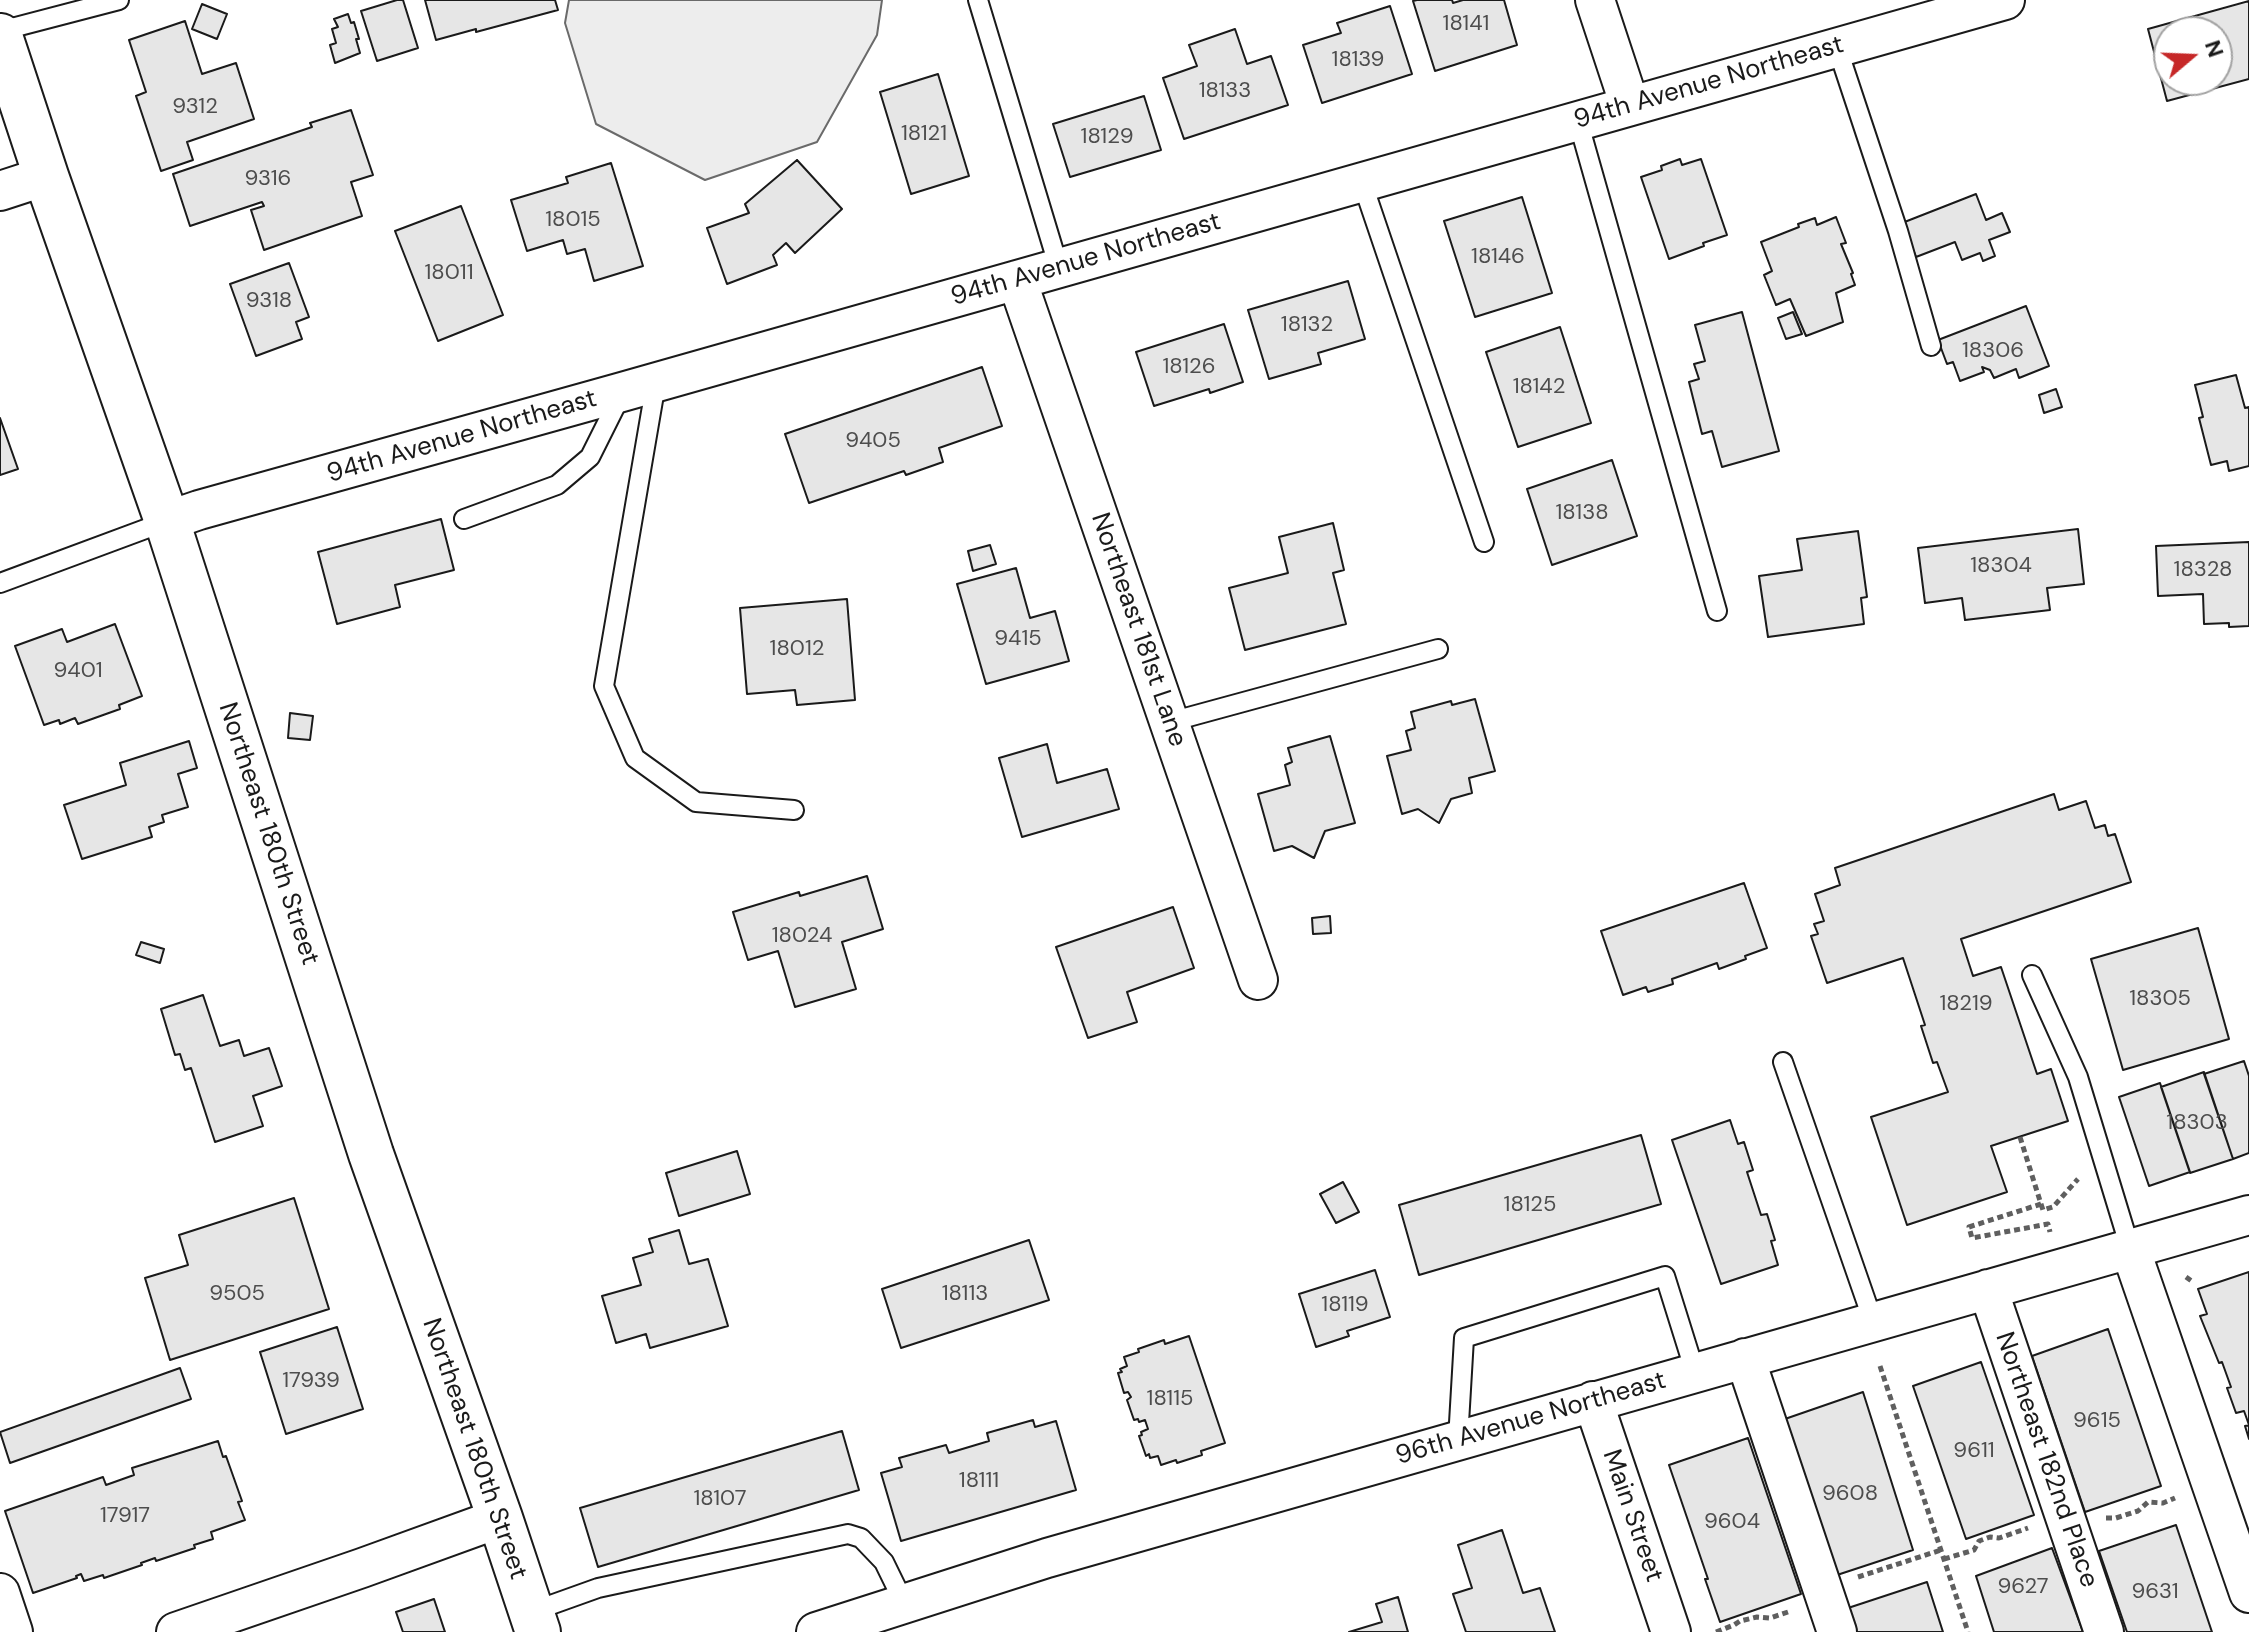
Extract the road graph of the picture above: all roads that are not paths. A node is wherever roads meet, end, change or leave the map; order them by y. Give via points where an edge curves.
1 (119, 0) edge
2 (978, 0) edge
3 (1595, 0) edge
4 (2005, 0) edge
5 (0, 34) edge
6 (1837, 47) junction
7 (1630, 106) junction
8 (1578, 121) junction
9 (46, 176) junction
10 (1362, 182) junction
11 (0, 191) edge
12 (1059, 268) junction
13 (1017, 280) junction
14 (1931, 346) dead end
15 (639, 387) junction
16 (464, 519) dead end
17 (167, 521) junction
18 (1484, 542) dead end
19 (0, 583) edge
20 (1717, 611) dead end
21 (1438, 649) dead end
22 (1170, 722) junction
23 (794, 810) dead end
24 (2032, 975) dead end
25 (1258, 980) dead end
26 (1783, 1062) dead end
27 (2249, 1215) edge
28 (2130, 1248) junction
29 (1988, 1289) junction
30 (1873, 1321) junction
31 (1745, 1358) junction
32 (1695, 1372) junction
33 (1593, 1401) junction
34 (1458, 1440) junction
35 (500, 1518) junction
36 (0, 1593) edge
37 (2249, 1593) edge
38 (905, 1605) junction
39 (534, 1622) edge
40 (13, 1632) edge
41 (176, 1632) edge
42 (816, 1632) edge
43 (1671, 1632) edge
44 (1837, 1632) edge
45 (2104, 1632) edge

1 - 5 lane
2 - 12 lane
3 - 7 street
4 - 6 street, 94th Avenue Northeast
5 - 9 street, Northeast 180th Street
6 - 7 street, 94th Avenue Northeast
6 - 14 lane
7 - 8 street, 94th Avenue Northeast
8 - 10 street, 94th Avenue Northeast
8 - 20 lane
9 - 11 street
9 - 17 street, Northeast 180th Street
10 - 12 street, 94th Avenue Northeast
10 - 18 lane
12 - 13 street, 94th Avenue Northeast
13 - 15 street, 94th Avenue Northeast
13 - 22 street, Northeast 181st Lane
15 - 16 lane via 590,457 557,485
15 - 17 street, 94th Avenue Northeast
15 - 23 lane via 604,686 635,758 696,802
17 - 19 lane
17 - 35 street, Northeast 180th Street via 371,1154
21 - 22 lane
22 - 25 street, Northeast 181st Lane
24 - 28 lane via 2078,1077
26 - 30 lane
27 - 28 street, 96th Avenue Northeast
28 - 29 street, 96th Avenue Northeast
28 - 37 street
29 - 30 street, 96th Avenue Northeast
29 - 45 street, Northeast 182nd Place
30 - 31 street, 96th Avenue Northeast
31 - 32 street, 96th Avenue Northeast
31 - 44 street
32 - 33 street, 96th Avenue Northeast
32 - 34 lane via 1665,1276 1464,1338
33 - 34 street, 96th Avenue Northeast
33 - 43 street, Main Street
34 - 38 street, 96th Avenue Northeast via 1047,1558
35 - 39 street, Northeast 180th Street
35 - 41 street
36 - 40 street
38 - 39 lane via 884,1562 861,1538 848,1534 598,1588
38 - 42 street, 96th Avenue Northeast

